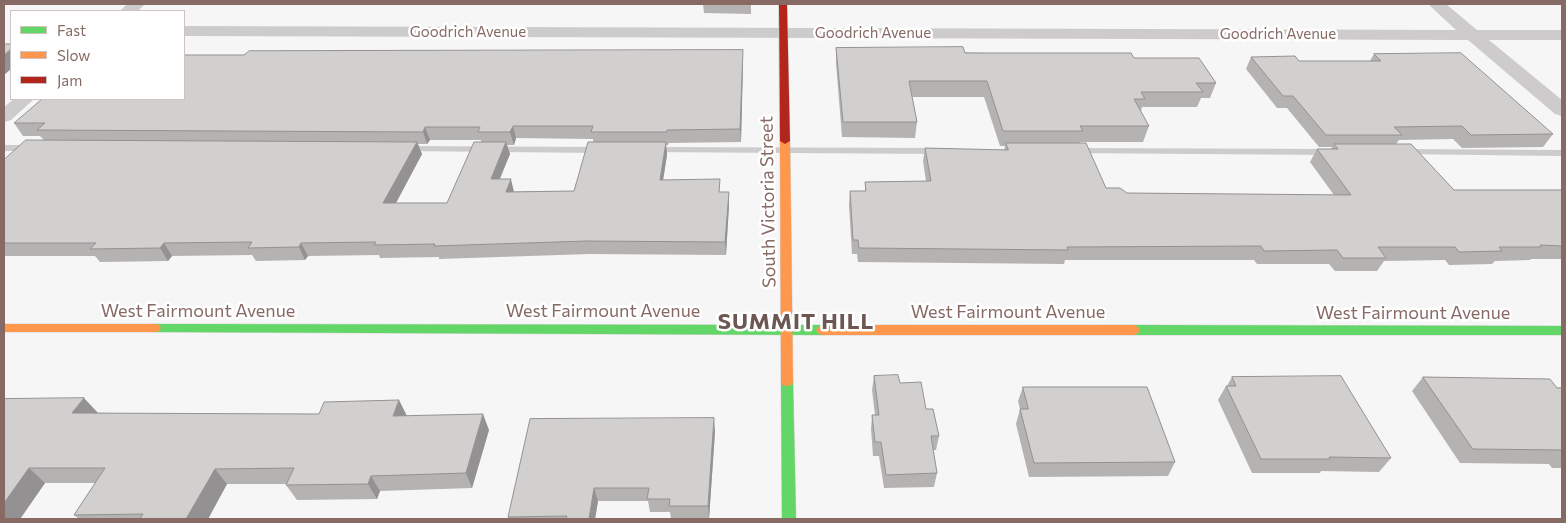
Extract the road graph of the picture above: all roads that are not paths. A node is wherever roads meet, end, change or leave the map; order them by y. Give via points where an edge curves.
1 (783, 4) edge
2 (1436, 4) edge
3 (185, 31) edge
4 (782, 33) junction
5 (1473, 34) junction
6 (1562, 35) edge
7 (24, 100) edge
8 (1562, 110) edge
9 (4, 116) edge
10 (4, 148) edge
11 (44, 148) edge
12 (393, 149) edge
13 (613, 150) edge
14 (643, 150) edge
15 (785, 150) junction
16 (947, 151) edge
17 (1056, 151) edge
18 (1344, 152) edge
19 (1394, 152) edge
20 (1562, 153) edge
21 (4, 328) edge
22 (788, 328) junction
23 (1562, 330) edge
24 (789, 519) edge

1 - 4 street, South Victoria Street
2 - 5 street
3 - 4 street, Goodrich Avenue
4 - 5 street, Goodrich Avenue
4 - 15 street, South Victoria Street
5 - 6 street, Goodrich Avenue
5 - 8 street
7 - 9 street
10 - 11 lane
12 - 13 lane
14 - 15 lane
15 - 16 lane
15 - 22 street, South Victoria Street
17 - 18 lane
19 - 20 lane
21 - 22 street, West Fairmount Avenue
22 - 23 street, West Fairmount Avenue
22 - 24 street, South Victoria Street

